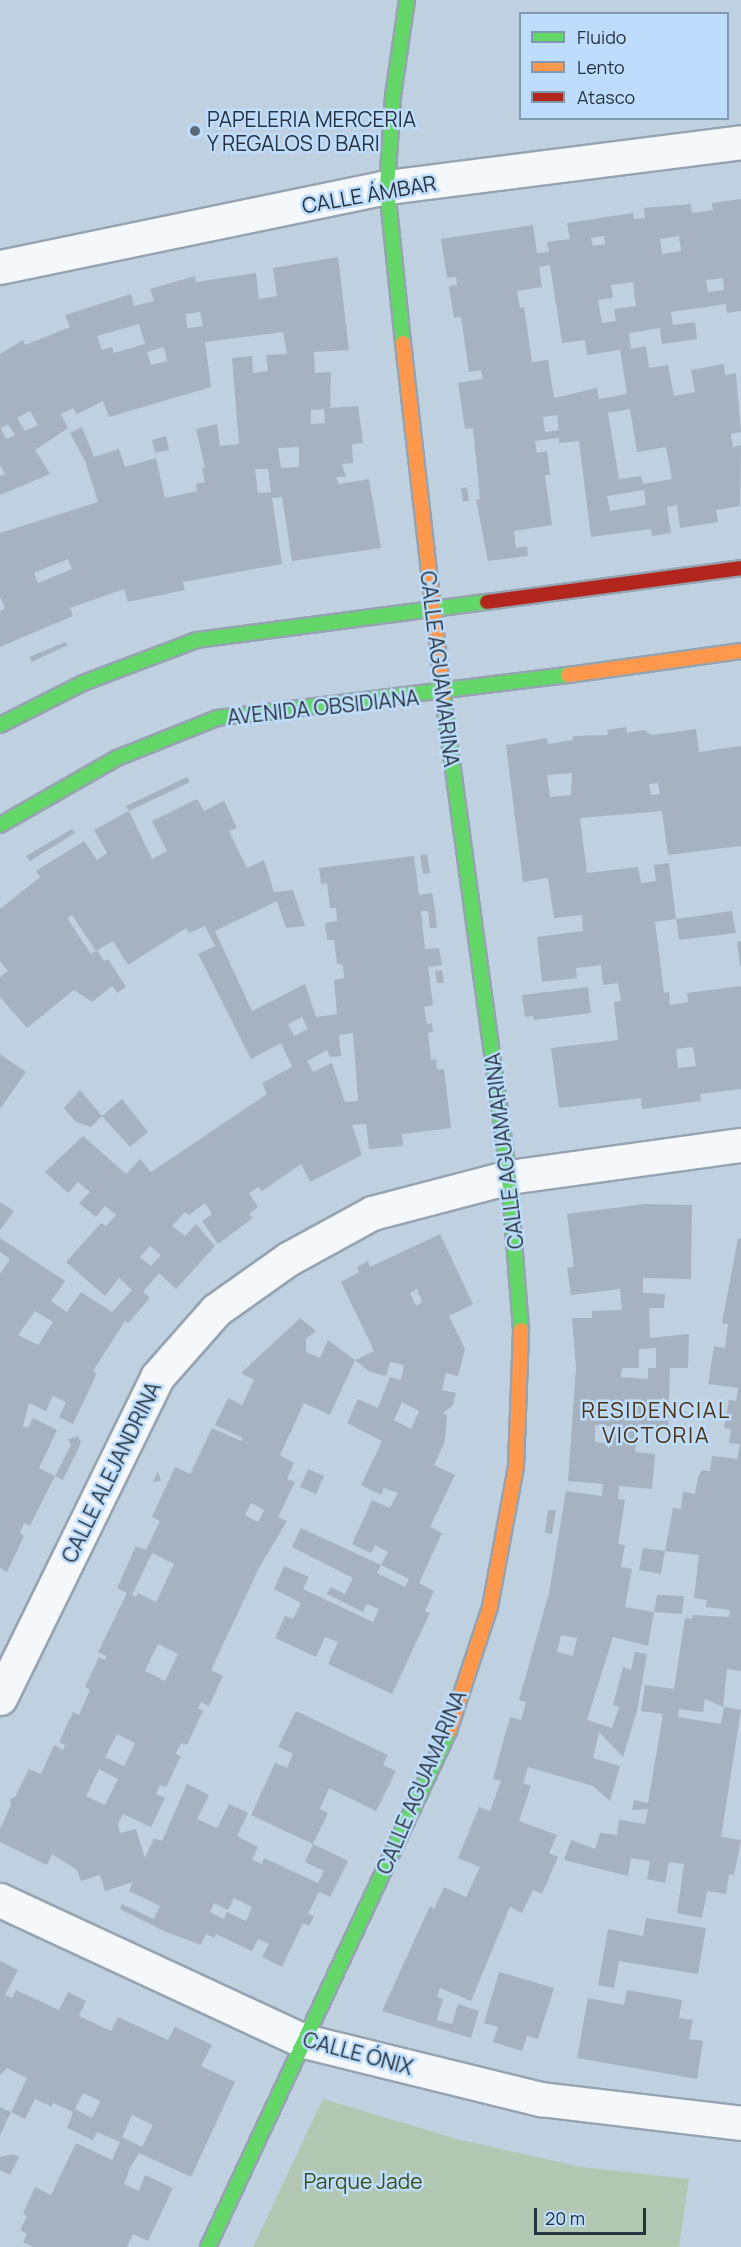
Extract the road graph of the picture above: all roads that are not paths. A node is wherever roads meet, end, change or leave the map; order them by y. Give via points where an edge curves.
1 (407, 0) edge
2 (741, 142) edge
3 (387, 187) junction
4 (6, 269) edge
5 (741, 568) edge
6 (431, 610) junction
7 (741, 651) edge
8 (442, 693) junction
9 (0, 725) edge
10 (0, 825) edge
11 (741, 1145) edge
12 (509, 1177) junction
13 (0, 1698) edge
14 (0, 1900) edge
15 (304, 2042) junction
16 (741, 2123) edge
17 (208, 2247) edge

1 - 3 street, CALLE AGUAMARINA via 393,96
2 - 3 street, CALLE ÁMBAR
3 - 4 street, CALLE ÁMBAR
3 - 6 street, CALLE AGUAMARINA
5 - 6 street
6 - 8 street, CALLE AGUAMARINA
6 - 9 street via 197,640 83,683
7 - 8 street, AVENIDA OBSIDIANA
8 - 10 street, AVENIDA OBSIDIANA via 217,718 117,758
8 - 12 street, CALLE AGUAMARINA
11 - 12 street, CALLE ALEJANDRINA
12 - 13 street, CALLE ALEJANDRINA via 372,1213 288,1259 216,1310 157,1377
12 - 15 street, CALLE AGUAMARINA via 522,1311 516,1467 490,1607 448,1733
14 - 15 street, CALLE ÓNIX
15 - 16 street, CALLE ÓNIX via 541,2099
15 - 17 street, CALLE AGUAMARINA

